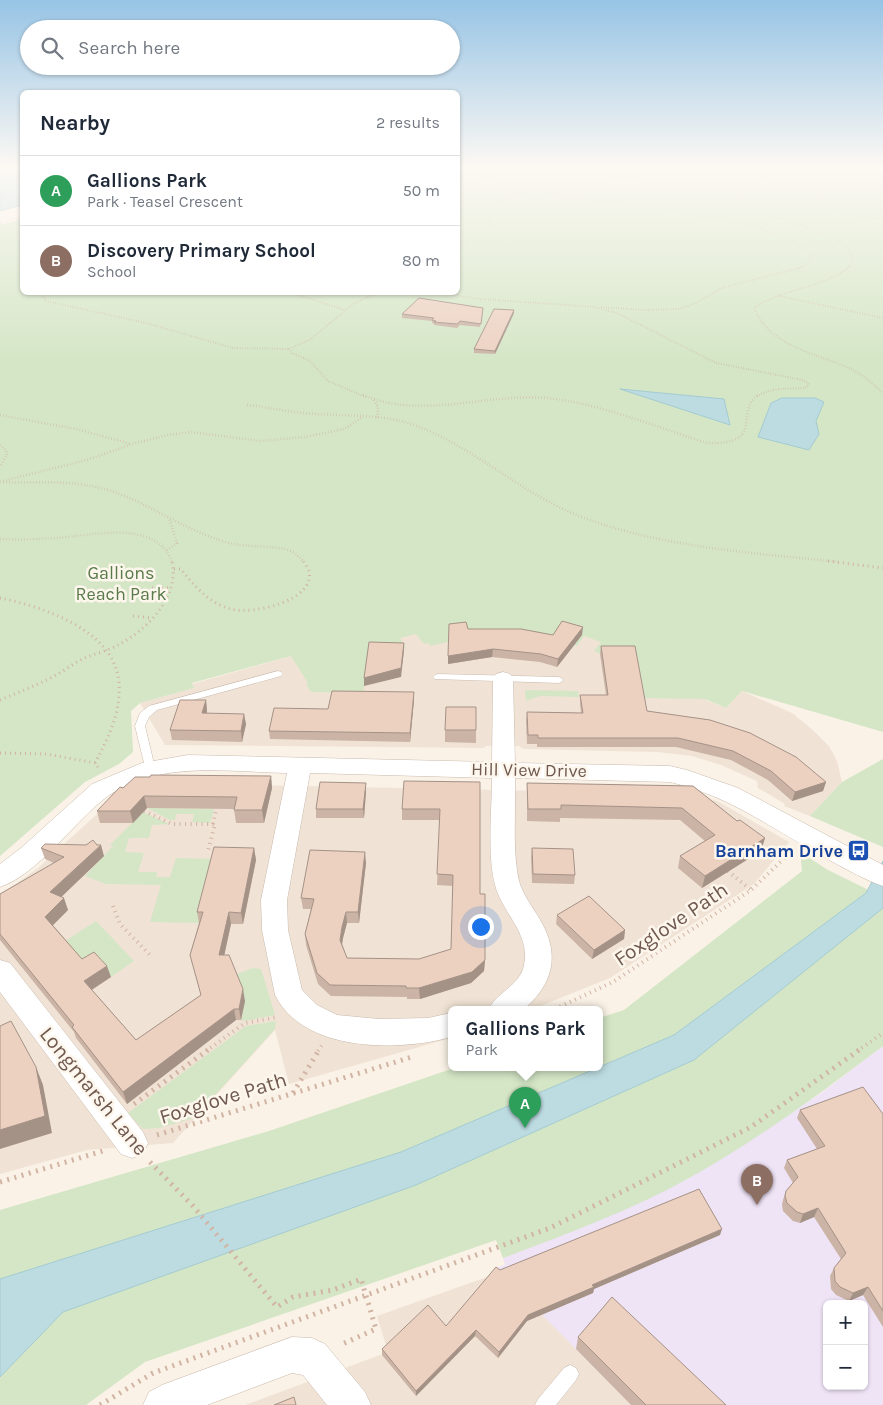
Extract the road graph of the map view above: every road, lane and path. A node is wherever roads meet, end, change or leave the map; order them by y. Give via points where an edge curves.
1 (483, 233) edge
2 (775, 233) edge
3 (818, 233) edge
4 (460, 242) edge
5 (43, 295) edge
6 (298, 295) edge
7 (372, 295) edge
8 (452, 295) edge
9 (778, 295) junction
10 (594, 307) junction
11 (345, 310) junction
12 (883, 318) edge
13 (289, 349) junction
14 (883, 392) edge
15 (374, 400) junction
16 (247, 405) dead end
17 (0, 415) edge
18 (364, 417) junction
19 (377, 418) junction
20 (0, 444) edge
21 (132, 444) junction
22 (0, 466) edge
23 (0, 482) edge
24 (169, 518) junction
25 (0, 539) edge
26 (167, 550) junction
27 (883, 568) edge
28 (174, 569) junction
29 (152, 588) dead end
30 (172, 588) junction
31 (0, 598) edge
32 (133, 616) dead end
33 (153, 618) junction
34 (106, 650) junction
35 (278, 674) dead end
36 (438, 677) dead end
37 (503, 678) junction
38 (559, 680) dead end
39 (0, 700) edge
40 (0, 753) edge
41 (300, 766) junction
42 (150, 768) junction
43 (503, 770) junction
44 (216, 810) edge
45 (144, 811) edge
46 (212, 824) junction
47 (795, 849) dead end
48 (208, 851) dead end
49 (728, 871) edge
50 (875, 872) edge
51 (0, 877) edge
52 (751, 890) junction
53 (113, 906) dead end
54 (152, 957) dead end
55 (0, 971) edge
56 (508, 1006) edge
57 (561, 1006) edge
58 (280, 1017) dead end
59 (448, 1026) edge
60 (883, 1033) edge
61 (327, 1037) dead end
62 (416, 1056) dead end
63 (292, 1094) junction
64 (113, 1119) junction
65 (132, 1142) junction
66 (0, 1182) edge
67 (366, 1295) junction
68 (312, 1357) junction
69 (570, 1374) dead end
70 (100, 1405) edge
71 (162, 1405) edge
72 (352, 1405) edge
73 (544, 1405) edge

1 - 4 path
2 - 10 path via 802,245 814,256 805,266 722,288 679,309
3 - 9 path via 845,244 854,258 848,268 821,282
5 - 13 path via 46,301 233,348
6 - 11 path
7 - 11 path
8 - 10 path
9 - 12 path
9 - 14 path via 754,308 756,318 770,332 862,375
10 - 15 path via 617,313 716,363 803,380 808,384 805,388 762,392 753,399 744,432 735,441 723,445 707,443 596,408 547,398 496,398 422,407
11 - 13 path via 311,339
13 - 15 path via 310,360 328,381
15 - 19 path via 378,407
16 - 18 path
17 - 21 path via 76,428
18 - 19 path
18 - 21 path via 344,429 305,437 260,441 190,432
19 - 27 path via 424,429 546,501 586,520 704,546
20 - 22 path via 7,453
21 - 23 path via 87,460
23 - 24 path via 99,488
24 - 26 path via 177,543
24 - 28 path via 224,542 289,551 300,557 309,568 310,577 302,591 291,600 258,610 235,610 219,605 202,593 181,569
25 - 26 path via 116,532 147,537
26 - 28 path
28 - 30 path
29 - 30 path
30 - 33 path
31 - 34 path via 29,605 75,625 93,636
32 - 33 path
33 - 34 path via 119,645
34 - 39 path
34 - 40 path via 119,680 119,698 113,728 95,763 46,754
35 - 42 lane via 153,708 144,715 140,726
36 - 37 lane
37 - 38 lane
37 - 43 street
41 - 42 street, Hill View Drive via 188,763
41 - 43 street, Hill View Drive
41 - 59 street via 274,900 275,930 289,995 306,1014 332,1027 379,1032 428,1031
42 - 51 street, Hill View Drive via 100,790 30,855
43 - 50 street, Hill View Drive via 670,774 697,779 729,792
43 - 56 street via 507,884 535,934 539,950 535,975 521,997
44 - 46 path
45 - 46 path via 172,824
46 - 48 path via 215,824
47 - 52 path, Foxglove Path
49 - 52 path
52 - 57 path, Foxglove Path via 613,982
53 - 54 path via 120,924
55 - 64 street, Longmarsh Lane
58 - 64 path via 245,1023 209,1046
60 - 67 path via 751,1127 550,1228
61 - 63 path
62 - 63 path, Foxglove Path
63 - 65 path, Foxglove Path
64 - 65 street, Longmarsh Lane
65 - 66 path, Foxglove Path
65 - 67 path, Longmarsh Lane via 193,1206 277,1307 293,1297 332,1290 361,1279
67 - 68 path via 376,1329
67 - 70 path via 153,1373
68 - 71 street via 292,1356
68 - 72 street
69 - 73 lane

